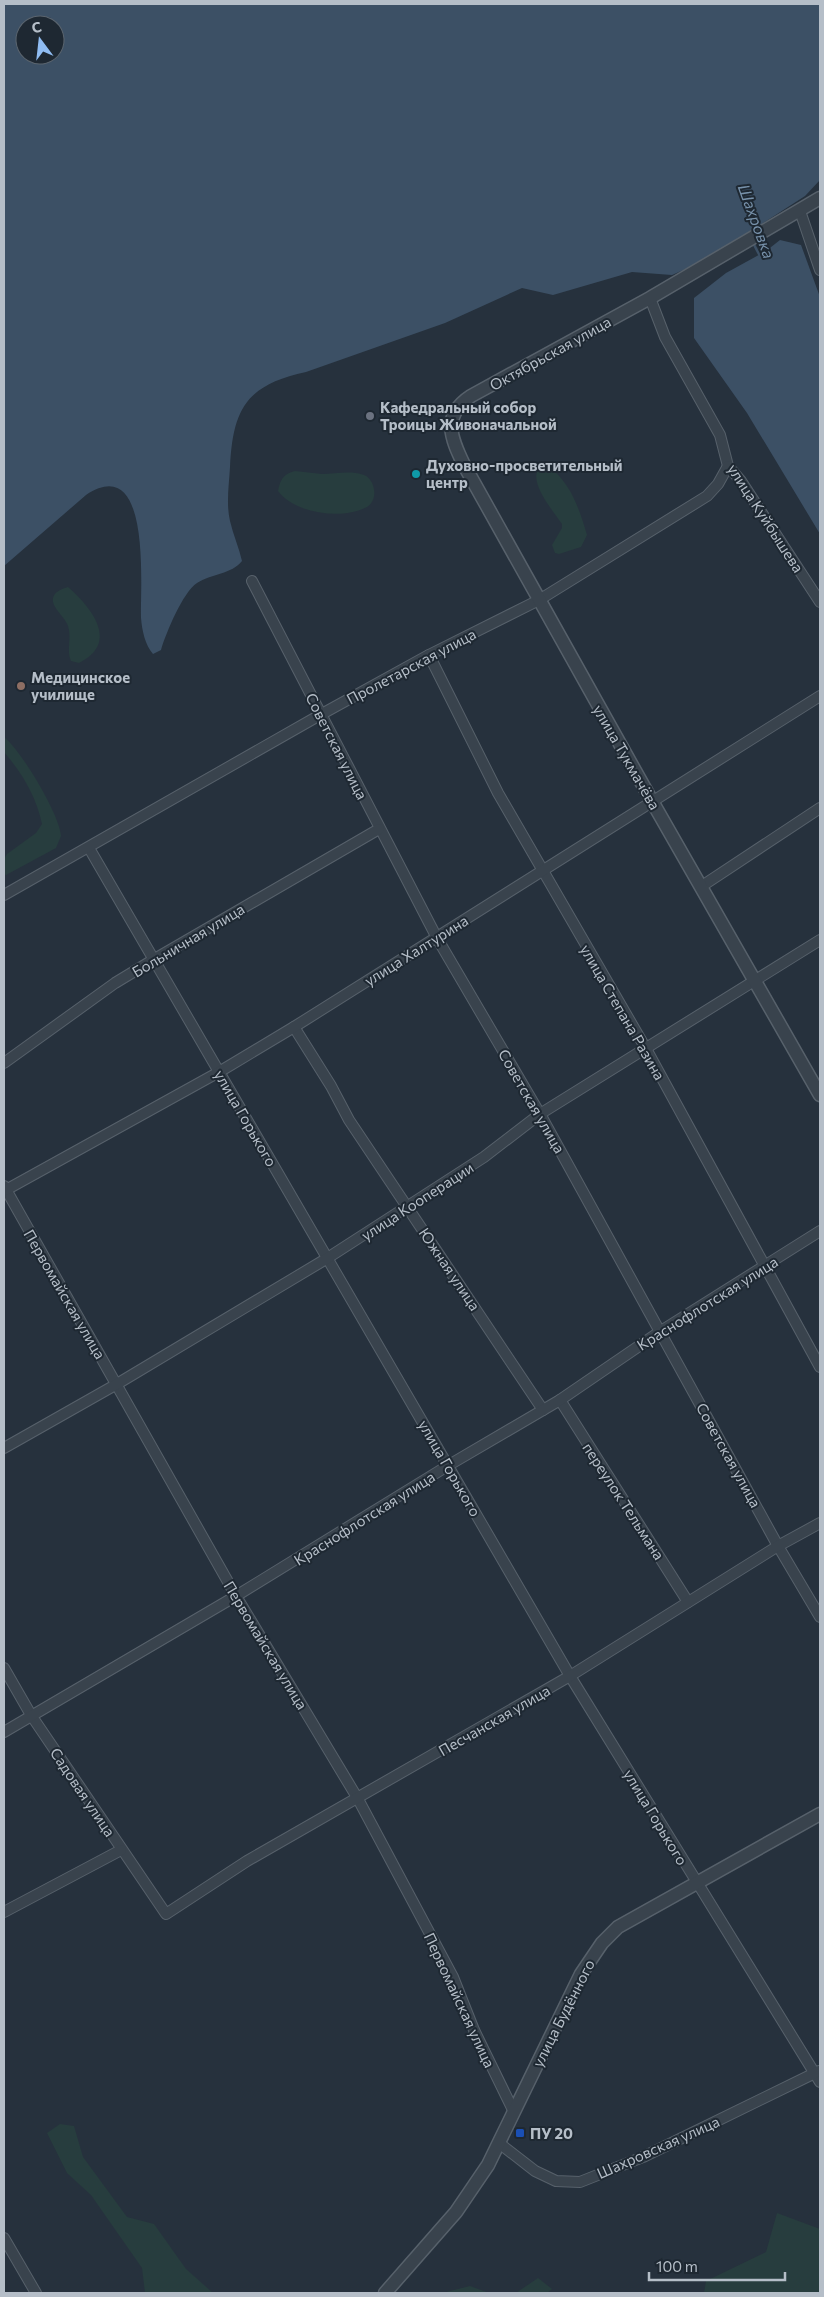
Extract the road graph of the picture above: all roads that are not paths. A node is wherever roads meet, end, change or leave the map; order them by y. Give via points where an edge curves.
1 (820, 198) edge
2 (800, 211) junction
3 (820, 270) edge
4 (650, 298) junction
5 (454, 414) joint
6 (728, 466) junction
7 (252, 581) dead end
8 (539, 600) junction
9 (820, 602) edge
10 (428, 655) junction
11 (820, 696) edge
12 (320, 715) junction
13 (653, 803) junction
14 (820, 808) edge
15 (380, 829) junction
16 (89, 848) junction
17 (542, 872) junction
18 (702, 886) junction
19 (4, 895) edge
20 (437, 938) junction
21 (820, 940) edge
22 (153, 960) junction
23 (756, 980) junction
24 (294, 1027) junction
25 (645, 1048) junction
26 (4, 1064) edge
27 (219, 1072) junction
28 (817, 1081) edge
29 (820, 1094) edge
30 (540, 1114) junction
31 (4, 1189) edge
32 (409, 1207) junction
33 (820, 1232) edge
34 (326, 1259) junction
35 (765, 1267) junction
36 (661, 1331) junction
37 (820, 1367) edge
38 (117, 1384) junction
39 (560, 1400) junction
40 (543, 1410) junction
41 (4, 1448) edge
42 (449, 1466) junction
43 (820, 1523) edge
44 (778, 1546) junction
45 (236, 1596) junction
46 (688, 1602) junction
47 (820, 1617) edge
48 (4, 1668) edge
49 (570, 1676) junction
50 (31, 1715) junction
51 (4, 1732) edge
52 (358, 1799) junction
53 (820, 1814) edge
54 (121, 1850) junction
55 (696, 1883) junction
56 (4, 1912) edge
57 (166, 1914) joint
58 (819, 2075) edge
59 (514, 2112) junction
60 (499, 2143) junction
61 (4, 2238) edge
62 (36, 2293) edge
63 (384, 2293) edge

1 - 2 street
2 - 3 street
2 - 4 street, Октябрьская улица
4 - 5 street, Октябрьская улица via 471,396
4 - 6 street, улица Куйбышева via 665,337 720,435
5 - 8 street, улица Тукмачёва via 451,427 453,442
6 - 8 street, Пролетарская улица via 707,496
6 - 9 street, улица Куйбышева via 741,480
7 - 12 street, Советская улица
8 - 10 street, Пролетарская улица
8 - 13 street, улица Тукмачёва
10 - 12 street, Пролетарская улица
10 - 17 street, улица Степана Разина
11 - 13 street, улица Халтурина
12 - 15 street, Советская улица
12 - 16 street, Пролетарская улица
13 - 17 street, улица Халтурина
13 - 18 street, улица Тукмачёва
14 - 18 street
15 - 20 street, Советская улица
15 - 22 street, Больничная улица
16 - 19 street, Пролетарская улица
16 - 22 street, улица Горького
17 - 20 street, улица Халтурина
17 - 25 street, улица Степана Разина
18 - 23 street, улица Тукмачёва
20 - 24 street, улица Халтурина
20 - 30 street, Советская улица
21 - 23 street, улица Кооперации
22 - 26 street, Больничная улица
22 - 27 street, улица Горького
23 - 25 street, улица Кооперации
23 - 28 street, улица Тукмачёва
24 - 27 street, улица Халтурина
24 - 32 street, Южная улица via 349,1120
25 - 30 street, улица Кооперации
25 - 35 street, улица Степана Разина
27 - 31 street, улица Халтурина
27 - 34 street, улица Горького
28 - 29 street, улица Тукмачёва
30 - 32 street, улица Кооперации via 484,1157
30 - 36 street, Советская улица
31 - 38 street, Первомайская улица
32 - 34 street, улица Кооперации
32 - 40 street, Южная улица
33 - 35 street, Краснофлотская улица
34 - 38 street, улица Кооперации
34 - 42 street, улица Горького
35 - 36 street, Краснофлотская улица
35 - 37 street, улица Степана Разина
36 - 39 street, Краснофлотская улица
36 - 44 street, Советская улица
38 - 41 street, улица Кооперации
38 - 45 street, Первомайская улица
39 - 40 street, Краснофлотская улица
39 - 46 street, переулок Тельмана
40 - 42 street, Краснофлотская улица
42 - 45 street, Краснофлотская улица
42 - 49 street, улица Горького
43 - 44 street, Песчанская улица
44 - 46 street, Песчанская улица
44 - 47 street, Советская улица
45 - 50 street, Краснофлотская улица
45 - 52 street, Первомайская улица
46 - 49 street, Песчанская улица
48 - 50 street, Садовая улица
49 - 52 street, Песчанская улица
49 - 55 street, улица Горького
50 - 51 street, Краснофлотская улица
50 - 54 street, Садовая улица
52 - 57 street, Песчанская улица via 247,1860
52 - 59 street, Первомайская улица via 453,1977 474,2030
53 - 55 street, улица Будённого
54 - 56 street
54 - 57 street, Садовая улица
55 - 58 street, улица Горького
55 - 59 street, улица Будённого via 618,1927 602,1943 581,1974
58 - 60 street, Шахровская улица via 643,2157 580,2182 556,2181 535,2171
59 - 60 street, улица Будённого
60 - 63 street, улица Будённого via 456,2212
61 - 62 street

